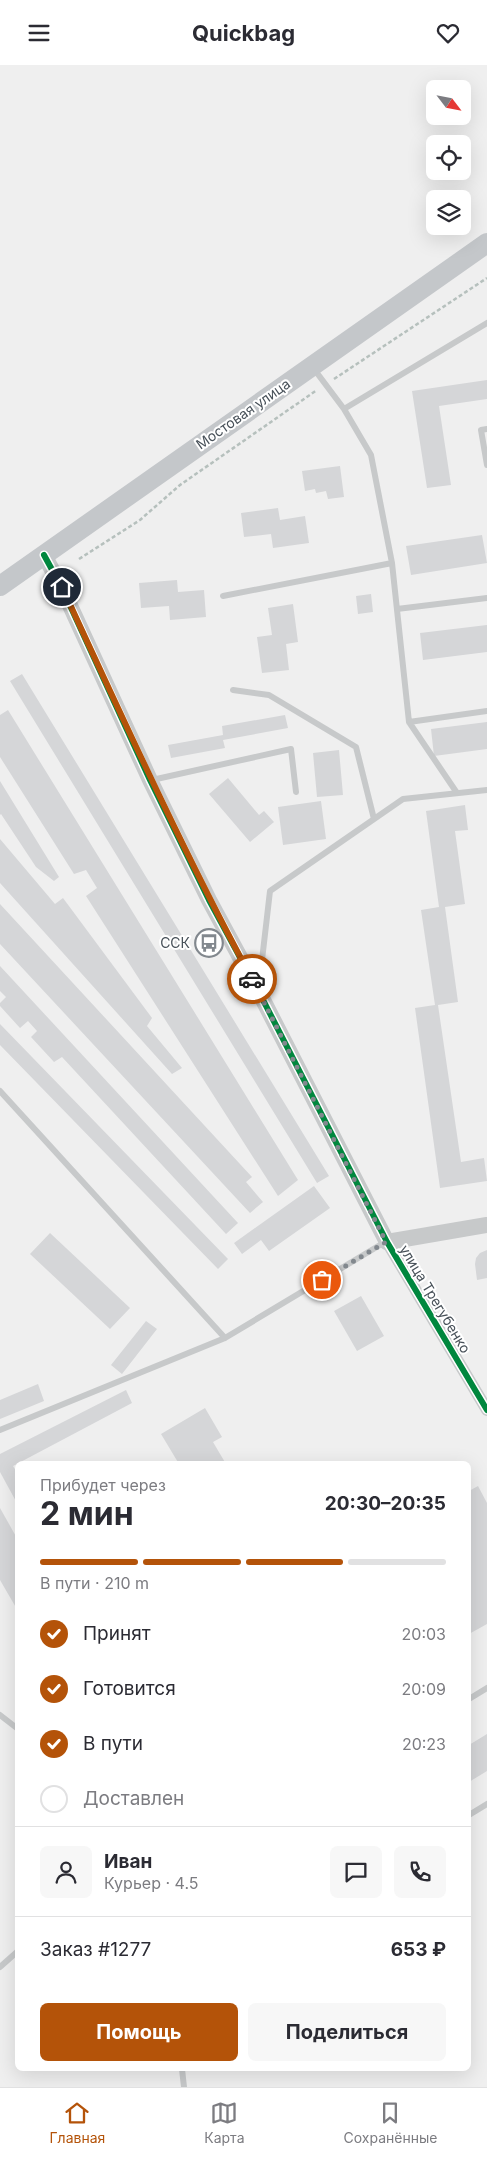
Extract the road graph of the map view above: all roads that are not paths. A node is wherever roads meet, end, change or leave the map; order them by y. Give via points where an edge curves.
1 (487, 243) edge
2 (487, 323) edge
3 (312, 366) junction
4 (344, 409) junction
5 (487, 429) edge
6 (487, 465) edge
7 (44, 555) junction
8 (392, 563) junction
9 (0, 586) edge
10 (223, 596) dead end
11 (487, 598) edge
12 (397, 609) junction
13 (233, 690) dead end
14 (487, 711) edge
15 (409, 722) junction
16 (150, 780) junction
17 (487, 790) edge
18 (296, 792) dead end
19 (457, 793) junction
20 (374, 819) junction
21 (262, 998) junction
22 (0, 1091) edge
23 (487, 1225) edge
24 (386, 1242) junction
25 (225, 1338) junction
26 (487, 1410) edge
27 (0, 1430) edge
28 (487, 1688) edge
29 (471, 1698) edge
30 (0, 1715) edge
31 (15, 1727) edge
32 (487, 1804) edge
33 (471, 1814) edge
34 (15, 1954) edge
35 (0, 1967) edge
36 (182, 2071) edge
37 (184, 2087) edge

1 - 3 main road, Мостовая улица
2 - 4 lane
3 - 4 lane
3 - 7 main road, Мостовая улица
4 - 8 lane via 371,455
5 - 6 lane via 481,430
7 - 9 main road, Мостовая улица
7 - 16 street, улица Трегубенко via 62,587
8 - 10 lane
8 - 12 lane
11 - 12 lane
12 - 15 lane
13 - 20 lane via 269,695 356,747
14 - 15 lane
15 - 19 lane
16 - 18 lane via 291,749
16 - 21 street, улица Трегубенко
17 - 19 lane
19 - 20 lane via 403,799
20 - 21 lane via 270,891 262,959
21 - 24 street, улица Трегубенко
22 - 25 lane
23 - 24 street
24 - 25 lane
24 - 26 street, улица Трегубенко
25 - 27 lane
28 - 29 lane
30 - 31 lane
32 - 33 lane
34 - 35 lane
36 - 37 lane

